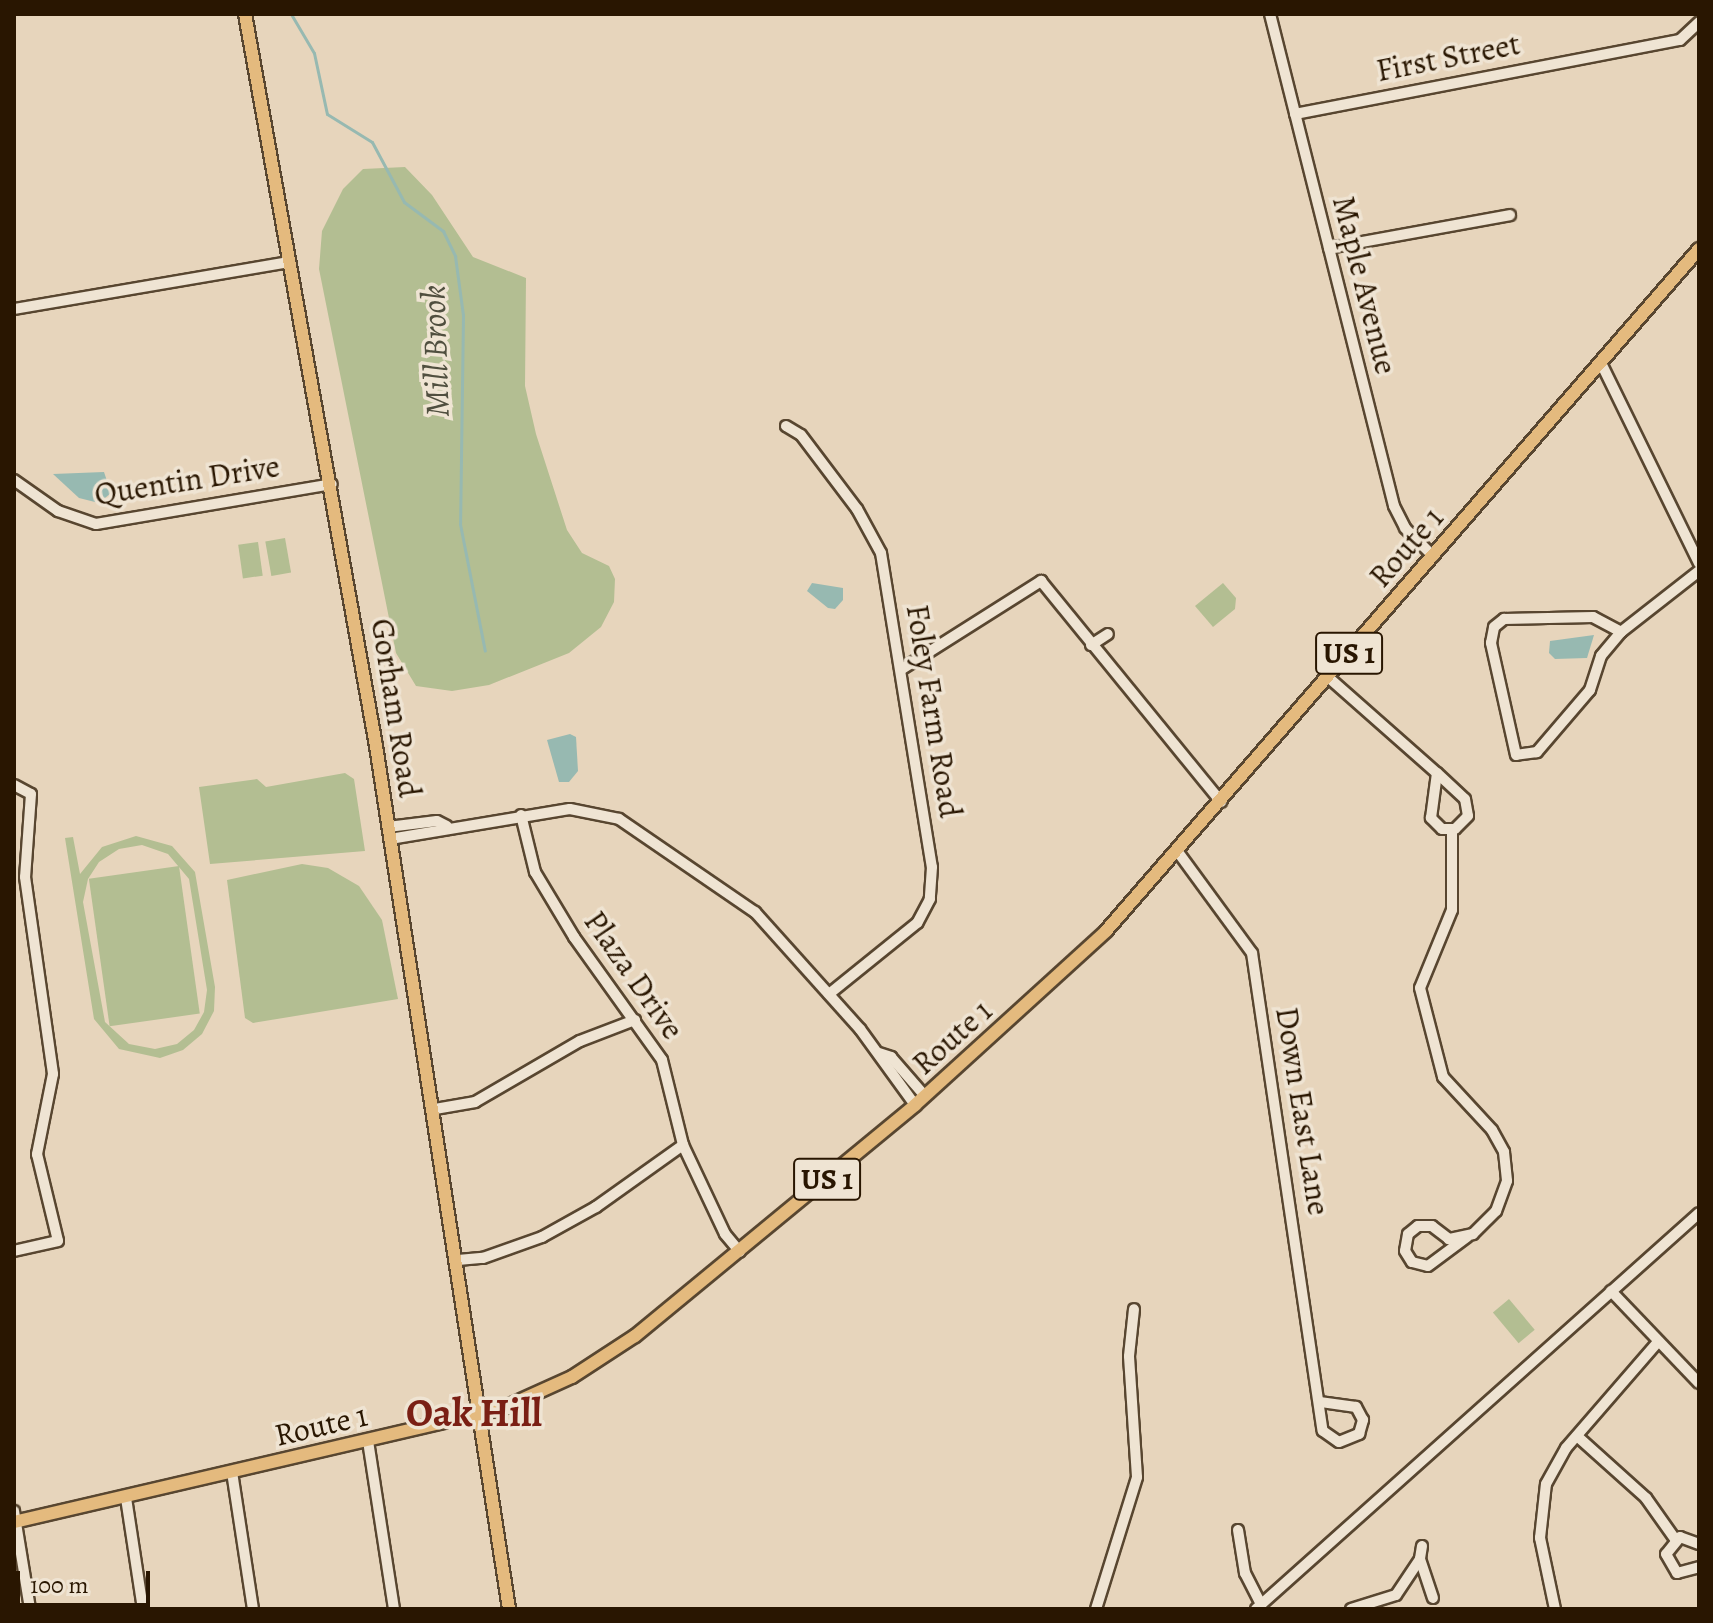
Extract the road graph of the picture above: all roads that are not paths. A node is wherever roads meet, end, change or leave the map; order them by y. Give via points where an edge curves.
1 (245, 14) edge
2 (1270, 14) edge
3 (1699, 22) edge
4 (1295, 114) junction
5 (1510, 215) dead end
6 (1329, 248) junction
7 (1699, 249) edge
8 (290, 262) junction
9 (14, 309) edge
10 (1601, 363) junction
11 (786, 426) dead end
12 (14, 480) edge
13 (332, 484) junction
14 (1433, 556) junction
15 (1699, 563) edge
16 (1699, 571) edge
17 (1621, 632) junction
18 (1108, 634) dead end
19 (1091, 645) junction
20 (902, 669) junction
21 (1328, 677) junction
22 (1437, 773) junction
23 (14, 785) edge
24 (1221, 802) junction
25 (521, 815) junction
26 (1452, 830) junction
27 (389, 833) junction
28 (1178, 852) junction
29 (829, 994) junction
30 (635, 1020) junction
31 (920, 1101) junction
32 (435, 1109) junction
33 (683, 1145) junction
34 (1699, 1213) edge
35 (1467, 1237) junction
36 (14, 1251) edge
37 (740, 1252) junction
38 (458, 1260) junction
39 (1611, 1291) junction
40 (1134, 1309) dead end
41 (1656, 1344) junction
42 (1699, 1383) edge
43 (1321, 1402) junction
44 (476, 1414) junction
45 (1577, 1436) junction
46 (368, 1441) junction
47 (232, 1472) junction
48 (126, 1498) junction
49 (15, 1518) edge
50 (1238, 1530) dead end
51 (1675, 1539) junction
52 (1699, 1544) edge
53 (1422, 1546) dead end
54 (1420, 1559) junction
55 (1699, 1567) edge
56 (1433, 1598) dead end
57 (1259, 1607) edge
58 (30, 1609) edge
59 (143, 1609) edge
60 (253, 1609) edge
61 (394, 1609) edge
62 (509, 1609) edge
63 (1096, 1609) edge
64 (1351, 1609) edge
65 (1555, 1609) edge

1 - 8 main road, Gorham Road
2 - 4 street, Maple Avenue
3 - 4 street, First Street via 1680,40
4 - 6 street, Maple Avenue
5 - 6 street
6 - 14 street, Maple Avenue via 1394,506 1405,528
7 - 10 main road, Route 1 / US 1
8 - 9 street
8 - 13 main road, Gorham Road
10 - 14 main road, Route 1 / US 1
10 - 15 street
11 - 20 street, Foley Farm Road via 801,435 875,538
12 - 13 street, Quentin Drive via 58,511 96,524
13 - 27 main road, Gorham Road
14 - 21 main road, Route 1 / US 1
16 - 17 street
17 - 17 street via 1601,656 1588,692 1547,741 1532,755 1515,754 1491,643 1495,625 1509,619 1593,617
18 - 19 street
19 - 20 street via 1041,581
19 - 24 street
20 - 29 street, Foley Farm Road via 931,856 930,899 911,929
21 - 22 street
21 - 24 main road, Route 1 / US 1
22 - 26 street via 1439,789 1430,815 1437,826
22 - 26 street via 1468,807 1465,822
23 - 36 street via 31,794 25,877 53,1074 37,1154 58,1241
24 - 28 main road, Route 1 / US 1
25 - 27 street
25 - 29 street via 582,809 619,819 743,902
25 - 30 street, Plaza Drive via 535,872 574,937
26 - 35 street via 1452,906 1421,976 1422,998 1443,1077 1492,1130 1508,1176 1496,1211
27 - 32 main road, Gorham Road
28 - 31 main road, Route 1 / US 1 via 1080,957
28 - 43 street, Down East Lane via 1252,953
29 - 31 street
30 - 32 street via 580,1041 475,1102
30 - 33 street, Plaza Drive via 667,1071
31 - 37 main road, Route 1 / US 1
32 - 38 main road, Gorham Road
33 - 37 street, Plaza Drive via 725,1234
33 - 38 street via 603,1202 542,1237 483,1258
34 - 39 street
35 - 35 street via 1449,1239 1422,1225 1408,1234 1405,1251 1412,1262 1428,1266
37 - 44 main road, Route 1 / US 1 via 603,1358 518,1403
38 - 44 main road, Gorham Road
39 - 41 street
39 - 57 street
40 - 63 street via 1129,1356 1137,1477
41 - 42 street
41 - 45 street
43 - 43 street, Down East Lane via 1327,1436 1342,1442 1359,1434 1363,1420 1356,1407
44 - 46 main road, Route 1 / US 1
44 - 62 main road, Gorham Road
45 - 51 street via 1646,1498
45 - 65 street via 1550,1474 1541,1505 1540,1538
46 - 47 main road, Route 1 / US 1
46 - 61 street
47 - 48 main road, Route 1 / US 1
47 - 60 street
48 - 49 main road, Route 1 / US 1
48 - 59 street
49 - 58 street
50 - 57 street via 1245,1573
51 - 52 street via 1686,1537
51 - 55 street via 1666,1554 1672,1570 1683,1574
53 - 54 street
54 - 56 street
54 - 64 street via 1396,1595

